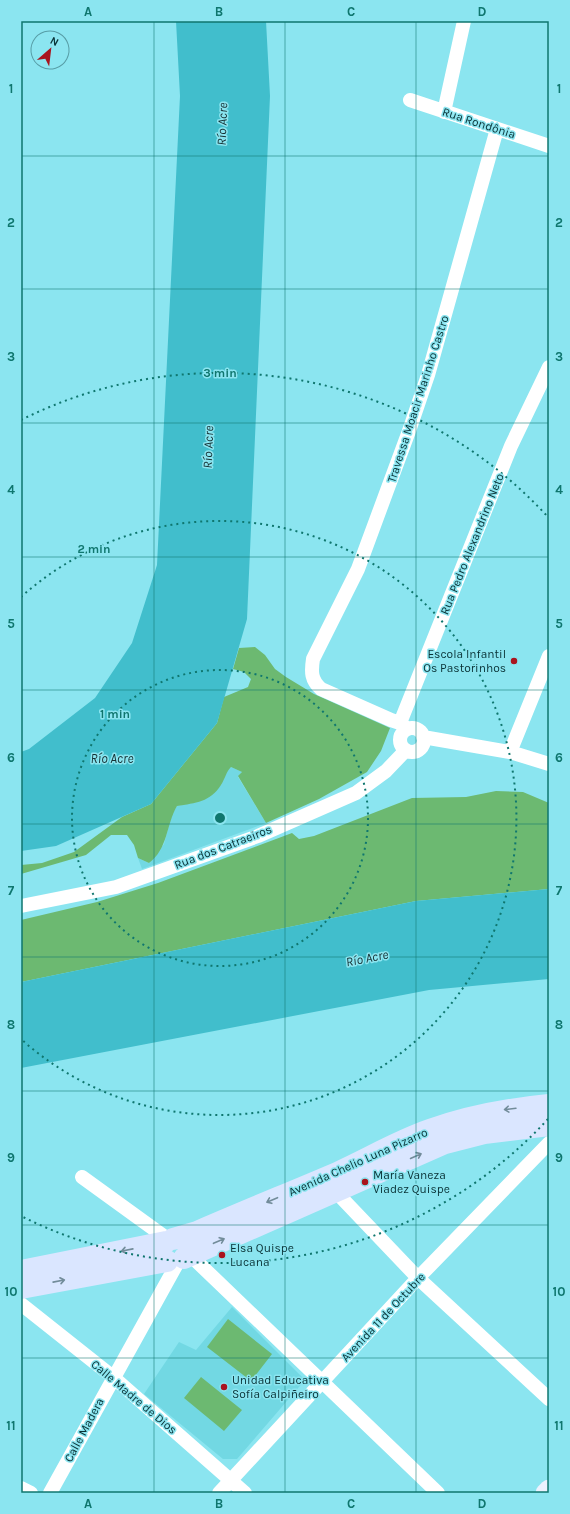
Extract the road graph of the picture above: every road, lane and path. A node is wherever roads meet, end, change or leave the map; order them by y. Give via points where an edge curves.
1 (464, 21) edge
2 (410, 100) dead end
3 (444, 112) junction
4 (497, 129) junction
5 (549, 146) edge
6 (549, 368) edge
7 (549, 656) edge
8 (404, 726) junction
9 (423, 737) junction
10 (406, 750) junction
11 (510, 752) junction
12 (549, 764) edge
13 (21, 906) edge
14 (549, 1105) edge
15 (549, 1125) edge
16 (549, 1143) edge
17 (82, 1177) dead end
18 (336, 1192) junction
19 (175, 1251) junction
20 (418, 1278) junction
21 (22, 1288) edge
22 (113, 1377) junction
23 (323, 1381) junction
24 (549, 1399) edge
25 (230, 1480) junction
26 (21, 1488) edge
27 (549, 1489) edge
28 (31, 1493) edge
29 (50, 1493) edge
30 (219, 1493) edge
31 (245, 1493) edge
32 (438, 1493) edge
33 (545, 1493) edge

1 - 3 street
2 - 3 street, Rua Rondônia
3 - 4 street, Rua Rondônia
4 - 5 street, Rua Rondônia
4 - 8 street, Travessa Moacir Marinho Castro via 428,375 407,438 358,569 313,660 311,672 321,689
6 - 8 street, Rua Pedro Alexandrino Neto via 511,446
7 - 11 street
8 - 9 street via 419,730
8 - 10 street via 400,737 401,744
9 - 10 street via 420,747 414,751
9 - 11 street
10 - 13 street, Rua dos Catraeiros via 386,771 356,793 258,836 116,887
11 - 12 street
14 -> 19 main road, Avenida Chelio Luna Pizarro via 506,1110 429,1130 339,1172 197,1232
18 -> 15 main road, Avenida Chelio Luna Pizarro via 445,1143 484,1133
16 - 20 street, Avenida 11 de Octubre
17 - 19 street
19 -> 18 main road, Avenida Chelio Luna Pizarro
18 - 20 street
19 - 21 main road, Avenida Chelio Luna Pizarro
19 - 22 street, Calle Madera
19 - 23 street
20 - 23 street, Avenida 11 de Octubre
20 - 24 street
21 - 22 street, Calle Madre de Dios
22 - 25 street, Calle Madre de Dios
22 - 29 street, Calle Madera
23 - 25 street, Avenida 11 de Octubre
23 - 32 street
25 - 30 street, Avenida 11 de Octubre
25 - 31 street, Calle Madre de Dios
26 - 28 street
27 - 33 street

